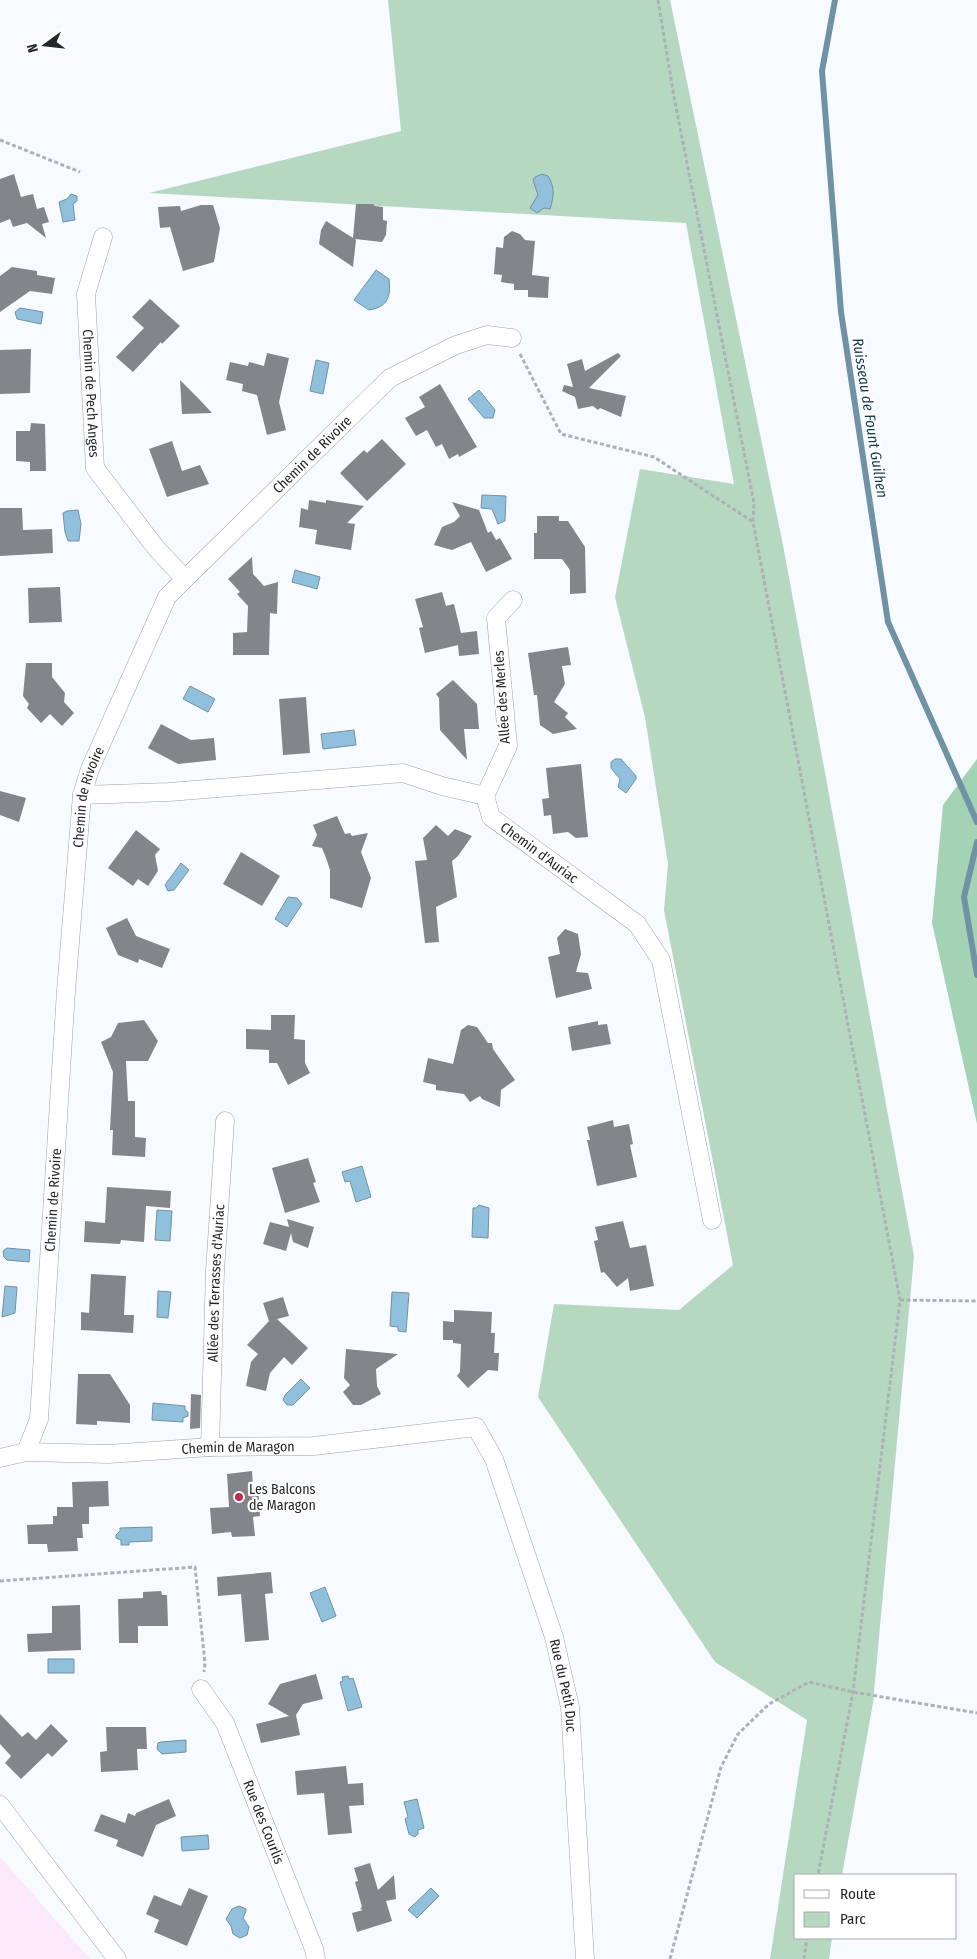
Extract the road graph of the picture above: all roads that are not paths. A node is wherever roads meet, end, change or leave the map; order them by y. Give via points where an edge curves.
1 (103, 237) dead end
2 (512, 338) road end
3 (185, 579) junction
4 (513, 600) dead end
5 (82, 796) junction
6 (485, 796) junction
7 (225, 1121) dead end
8 (712, 1220) dead end
9 (476, 1427) joint
10 (210, 1447) junction
11 (26, 1452) junction
12 (0, 1458) edge
13 (201, 1689) road end
14 (0, 1804) edge
15 (117, 1959) edge
16 (316, 1959) edge
17 (585, 1959) edge

1 - 3 street, Chemin de Pech Anges via 86,294 95,468 156,548
2 - 3 street, Chemin de Rivoire via 487,335 456,345 390,378
3 - 5 street, Chemin de Rivoire via 167,597 90,768
4 - 6 street, Allée des Merles via 496,618 508,746
5 - 6 street via 403,773
5 - 11 street, Chemin de Rivoire via 66,991 39,1419
6 - 8 street, Chemin d'Auriac via 491,816 636,924 661,960
7 - 10 street, Allée des Terrasses d'Auriac via 215,1271
9 - 10 street, Chemin de Maragon via 314,1446
9 - 17 street, Rue du Petit Duc via 494,1459 548,1618 570,1707
10 - 11 street, Chemin de Maragon via 108,1454
11 - 12 street, Chemin de Maragon
13 - 16 street, Rue des Courlis via 225,1723
14 - 15 street

